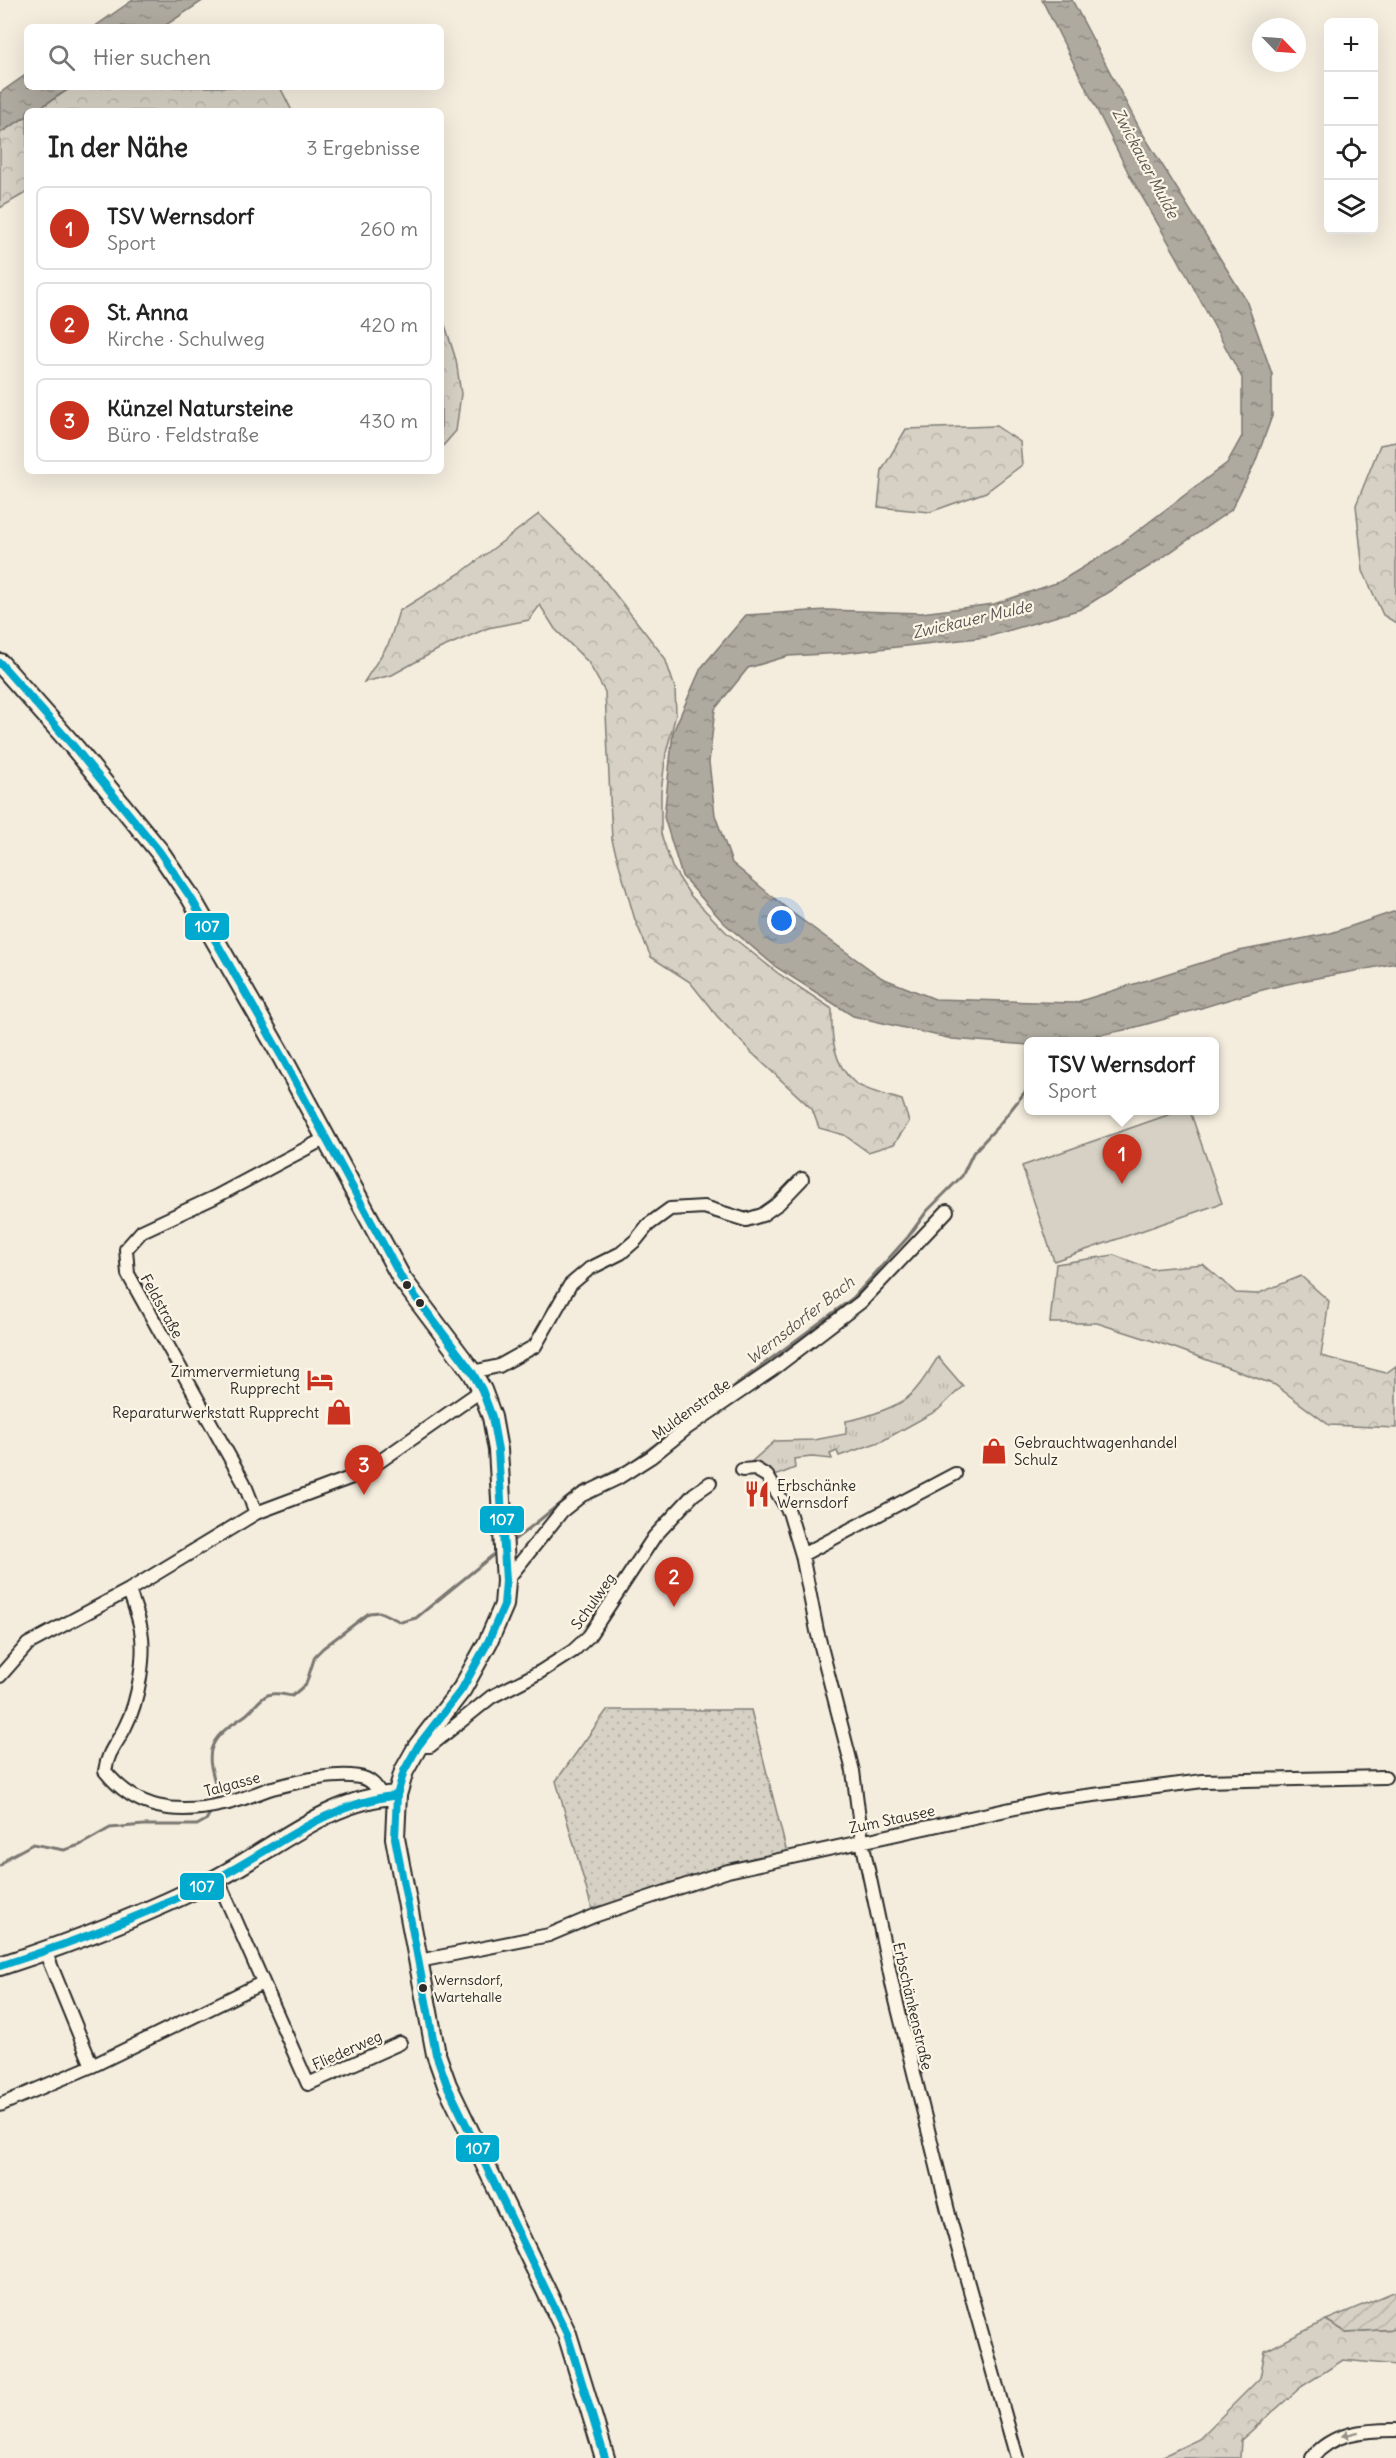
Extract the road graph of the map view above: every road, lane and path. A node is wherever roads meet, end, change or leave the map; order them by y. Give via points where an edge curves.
1 (0, 663) edge
2 (326, 1138) junction
3 (802, 1179) dead end
4 (947, 1211) dead end
5 (472, 1372) junction
6 (482, 1390) junction
7 (742, 1470) dead end
8 (955, 1474) dead end
9 (710, 1483) dead end
10 (256, 1513) junction
11 (802, 1555) junction
12 (506, 1581) junction
13 (129, 1590) junction
14 (0, 1676) edge
15 (418, 1746) junction
16 (1385, 1777) dead end
17 (389, 1795) junction
18 (862, 1841) junction
19 (217, 1878) junction
20 (45, 1951) junction
21 (419, 1960) junction
22 (0, 1966) edge
23 (262, 1983) junction
24 (400, 2043) dead end
25 (92, 2066) junction
26 (0, 2105) edge
27 (1396, 2430) edge
28 (605, 2458) edge
29 (1017, 2458) edge
30 (1312, 2458) edge

1 - 2 street via 159,851 191,898
2 - 5 street via 402,1279
2 - 10 street, Feldstraße via 142,1232 126,1249 128,1274 244,1483
3 - 5 street via 779,1203 746,1220 704,1207 670,1209 621,1253 589,1269 570,1285 535,1346 499,1366
4 - 12 street, Muldenstraße via 861,1302 651,1457 562,1511
5 - 6 street
6 - 10 street via 363,1473
6 - 12 street via 498,1450
7 - 11 street, Erbschänkenstraße via 755,1469 767,1476 789,1512
8 - 11 street
9 - 15 street, Schulweg via 694,1494 654,1537 589,1636 573,1651 491,1696 430,1746
10 - 13 street
11 - 18 street, Erbschänkenstraße via 853,1771
12 - 15 street via 504,1605 488,1642 462,1689
13 - 14 street via 27,1644
13 - 17 street, Talgasse via 141,1630 142,1653 136,1697 127,1725 107,1755 105,1771 118,1787 154,1807 186,1809 341,1775 365,1779
15 - 17 street
16 - 18 street, Zum Stausee via 1203,1780 1047,1801
17 - 19 street via 334,1810
17 - 21 street
18 - 21 street, Zum Stausee via 728,1871 549,1935
18 - 29 street, Erbschänkenstraße via 893,1988 951,2223
19 - 20 street via 135,1917
19 - 23 street, Fliederweg
20 - 22 street
20 - 25 street
21 - 28 street via 436,2054 447,2085 567,2334
23 - 24 street, Fliederweg via 308,2084
23 - 25 street
25 - 26 street
27 -> 30 street via 1353,2433 1334,2439

